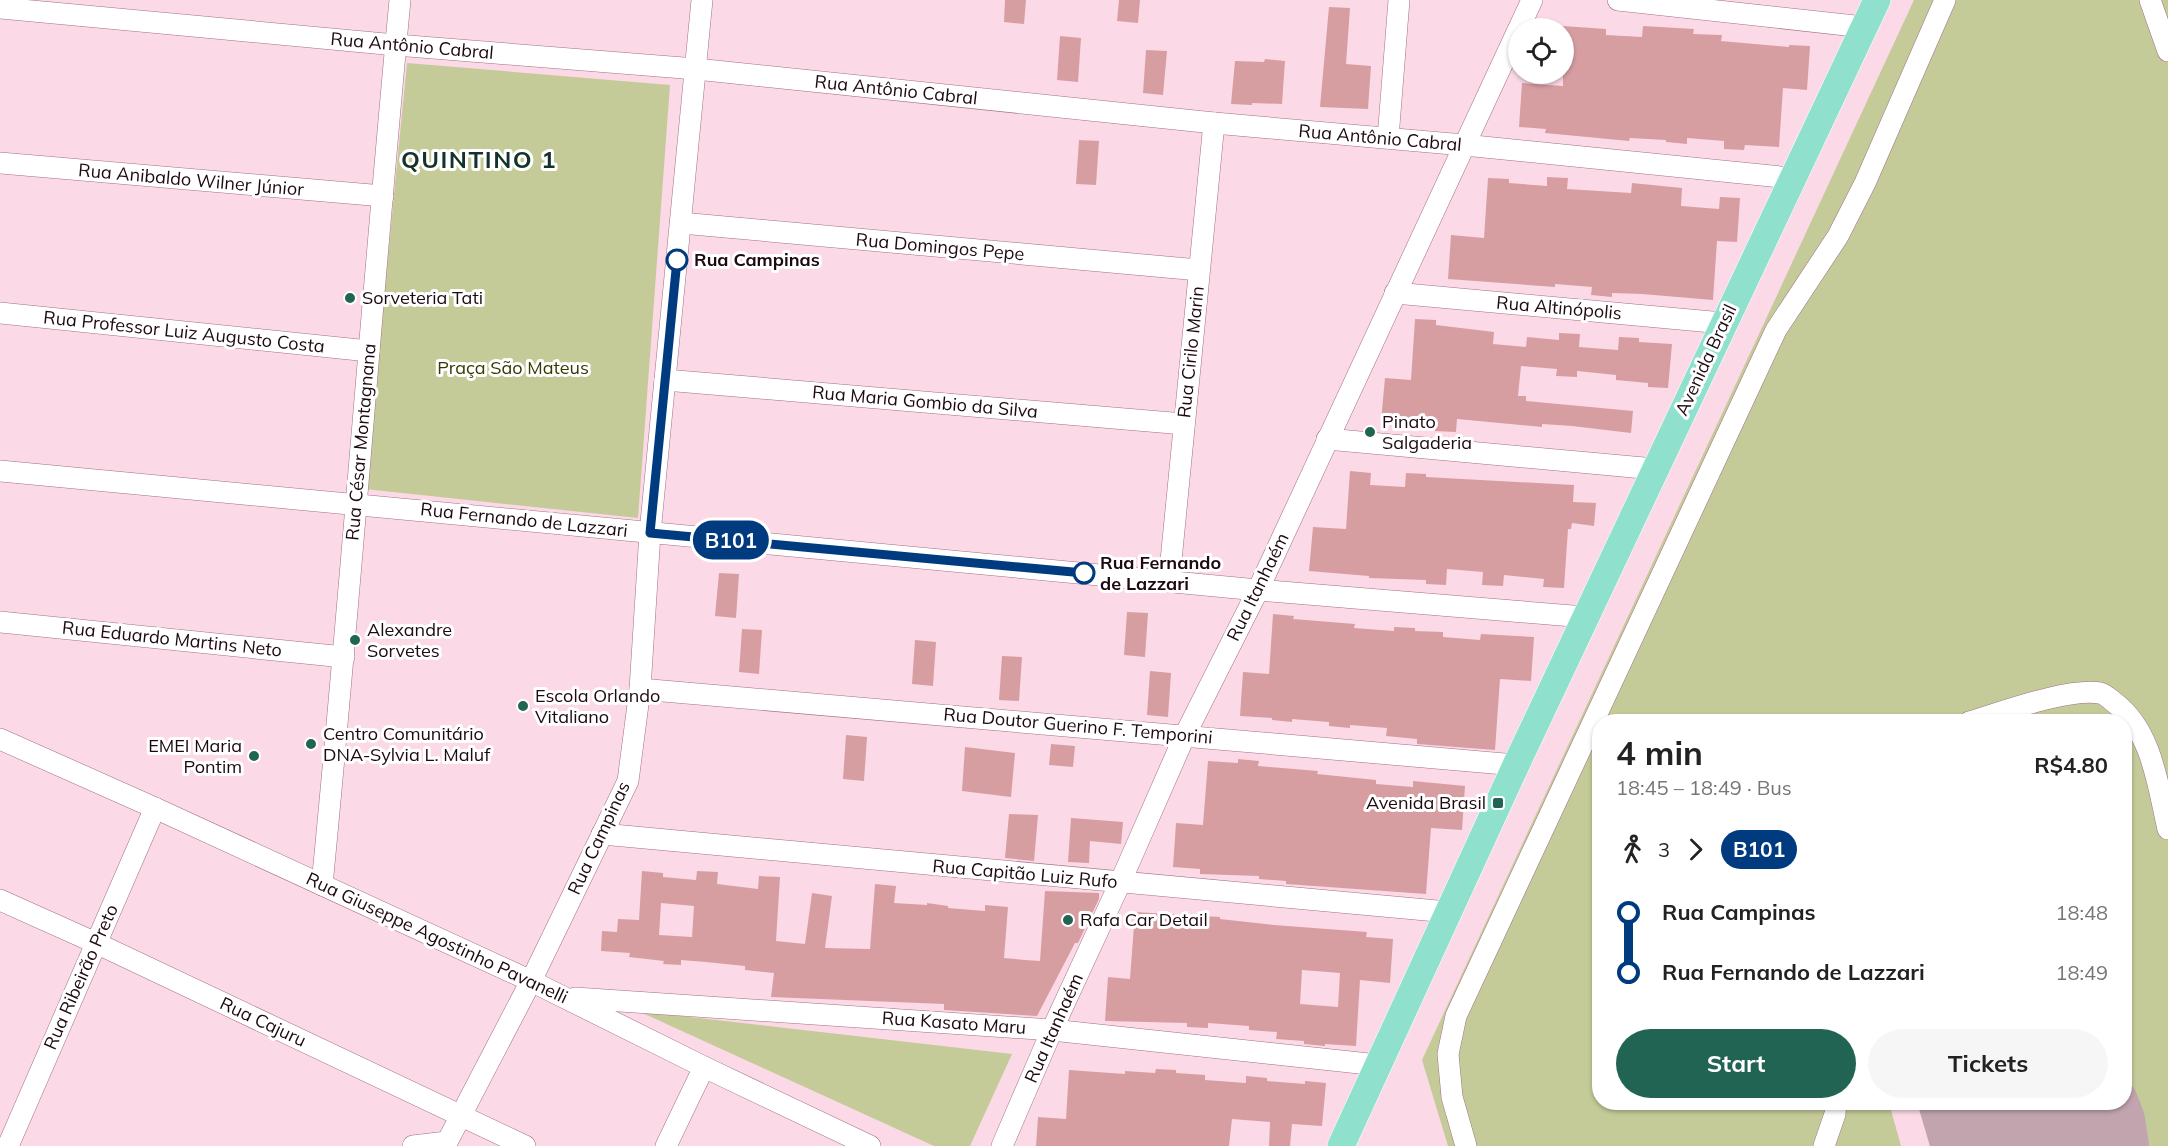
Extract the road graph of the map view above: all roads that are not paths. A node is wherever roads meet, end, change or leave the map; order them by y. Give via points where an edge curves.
1 (400, 0) edge
2 (702, 0) edge
3 (1398, 0) edge
4 (1532, 0) edge
5 (1618, 0) edge
6 (1877, 0) edge
7 (1945, 0) edge
8 (2150, 0) edge
9 (0, 8) edge
10 (1523, 18) edge
11 (1864, 27) junction
12 (396, 45) junction
13 (1508, 50) edge
14 (2168, 51) edge
15 (696, 69) junction
16 (1214, 123) junction
17 (1388, 138) junction
18 (1464, 145) junction
19 (0, 163) edge
20 (1791, 178) junction
21 (383, 196) junction
22 (681, 223) junction
23 (1199, 270) junction
24 (1395, 293) junction
25 (0, 313) edge
26 (1723, 323) junction
27 (369, 351) junction
28 (665, 380) junction
29 (1184, 424) junction
30 (1327, 439) junction
31 (1655, 469) junction
32 (0, 471) edge
33 (356, 504) junction
34 (650, 533) junction
35 (1169, 581) junction
36 (1258, 590) junction
37 (1585, 617) junction
38 (0, 622) edge
39 (345, 657) junction
40 (640, 689) junction
41 (1597, 714) edge
42 (1997, 714) edge
43 (2127, 714) edge
44 (2132, 721) edge
45 (1592, 724) edge
46 (1185, 735) junction
47 (0, 739) edge
48 (1516, 765) junction
49 (155, 808) junction
50 (2168, 829) edge
51 (602, 834) junction
52 (1120, 883) junction
53 (322, 885) junction
54 (0, 900) edge
55 (1449, 912) junction
56 (96, 943) junction
57 (531, 981) junction
58 (565, 998) junction
59 (1052, 1030) junction
60 (1378, 1065) junction
61 (704, 1067) junction
62 (1835, 1110) edge
63 (461, 1116) junction
64 (446, 1144) edge
65 (8, 1146) edge
66 (413, 1146) edge
67 (525, 1146) edge
68 (666, 1146) edge
69 (870, 1146) edge
70 (1002, 1146) edge
71 (1341, 1146) edge
72 (1466, 1146) edge
73 (1824, 1146) edge

1 - 12 street, Rua César Montagnana
2 - 15 street, Rua Campinas
3 - 17 street
4 - 10 street, Rua Itanhaém
5 - 11 street
6 - 11 main road, Avenida Brasil
7 - 41 street via 1865,183 1838,236 1776,330
8 - 14 street
9 - 12 street, Rua Antônio Cabral
11 - 20 main road, Avenida Brasil
12 - 15 street, Rua Antônio Cabral
12 - 21 street, Rua César Montagnana
13 - 18 street, Rua Itanhaém
15 - 16 street, Rua Antônio Cabral
15 - 22 street, Rua Campinas
16 - 17 street, Rua Antônio Cabral
16 - 23 street, Rua Cirilo Marin
17 - 18 street, Rua Antônio Cabral
18 - 20 street, Rua Antônio Cabral
18 - 24 street, Rua Itanhaém
19 - 21 street, Rua Anibaldo Wilner Júnior
20 - 26 main road, Avenida Brasil
21 - 27 street, Rua César Montagnana
22 - 23 street, Rua Domingos Pepe
22 - 28 street, Rua Campinas
23 - 29 street, Rua Cirilo Marin
24 - 26 street, Rua Altinópolis
24 - 30 street, Rua Itanhaém
25 - 27 street, Rua Professor Luiz Augusto Costa
26 - 31 main road, Avenida Brasil
27 - 33 street, Rua César Montagnana
28 - 29 street, Rua Maria Gombio da Silva
28 - 34 street, Rua Campinas
29 - 35 street, Rua Cirilo Marin
30 - 31 street
30 - 36 street, Rua Itanhaém
31 - 37 main road, Avenida Brasil
32 - 33 street, Rua Fernando de Lazzari
33 - 34 street, Rua Fernando de Lazzari
33 - 39 street, Rua César Montagnana
34 - 35 street, Rua Fernando de Lazzari
34 - 40 street, Rua Campinas
35 - 36 street, Rua Fernando de Lazzari
36 - 37 street, Rua Fernando de Lazzari
36 - 46 street, Rua Itanhaém
37 - 48 main road, Avenida Brasil
38 - 39 street, Rua Eduardo Martins Neto
39 - 53 street, Rua César Montagnana
40 - 46 street, Rua Doutor Guerino F. Temporini
40 - 51 street, Rua Campinas via 628,781
42 - 43 street via 2070,693 2102,693
44 - 50 street via 2144,740 2156,775
45 - 72 street via 1456,1016 1449,1054 1452,1097
46 - 48 street, Rua Doutor Guerino F. Temporini
46 - 52 street, Rua Itanhaém
47 - 49 street, Rua Giuseppe Agostinho Pavanelli
48 - 55 main road, Avenida Brasil
49 - 53 street, Rua Giuseppe Agostinho Pavanelli
49 - 56 street, Rua Ribeirão Preto
51 - 52 street, Rua Capitão Luiz Rufo
51 - 57 street, Rua Campinas
52 - 55 street, Rua Capitão Luiz Rufo
52 - 59 street, Rua Itanhaém
53 - 57 street, Rua Giuseppe Agostinho Pavanelli
54 - 56 street, Rua Cajuru
55 - 60 main road, Avenida Brasil
56 - 63 street, Rua Cajuru
56 - 65 street, Rua Ribeirão Preto
57 - 58 street, Rua Giuseppe Agostinho Pavanelli
57 - 63 street, Rua Campinas
58 - 59 street, Rua Kasato Maru
58 - 61 street, Rua Giuseppe Agostinho Pavanelli
59 - 60 street, Rua Kasato Maru
59 - 70 street, Rua Itanhaém
60 - 71 main road, Avenida Brasil
61 - 68 street
61 - 69 street, Rua Giuseppe Agostinho Pavanelli
62 - 73 street
63 - 64 street, Rua Campinas
63 - 67 street, Rua Cajuru
64 - 66 street

